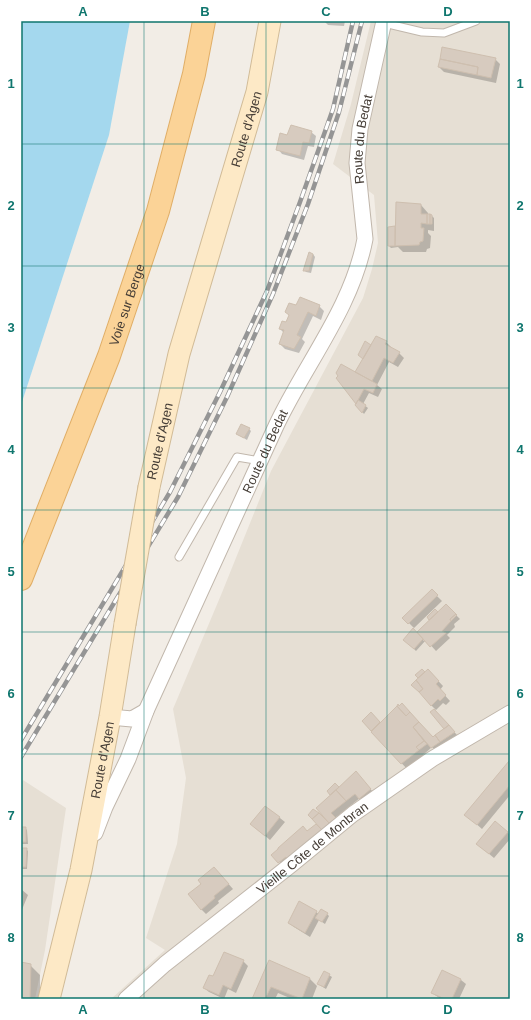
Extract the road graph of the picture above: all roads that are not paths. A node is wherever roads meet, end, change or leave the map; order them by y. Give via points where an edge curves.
1 (204, 21) edge
2 (270, 21) edge
3 (476, 21) edge
4 (384, 22) edge
5 (260, 461) junction
6 (179, 557) dead end
7 (21, 579) edge
8 (146, 711) junction
9 (510, 713) edge
10 (110, 717) junction
11 (81, 870) junction
12 (133, 997) edge
13 (49, 999) edge

1 - 7 main road, Voie sur Berge via 194,74 158,211 109,356
2 - 10 main road, Route d'Agen, bridge via 257,92 179,354 149,487
3 - 4 lane via 444,32 422,32
4 - 5 street, Route du Bedat via 360,129 358,149 357,163 365,239 363,249 343,306 287,402
5 - 6 lane via 237,457
5 - 8 street, Route du Bedat
8 - 10 street via 132,719
8 - 11 street, Route du Bedat
9 - 12 street, Vieille Côte de Monbran via 432,759 353,814 165,964
10 - 11 main road, Route d'Agen
11 - 13 main road, Route d'Agen

